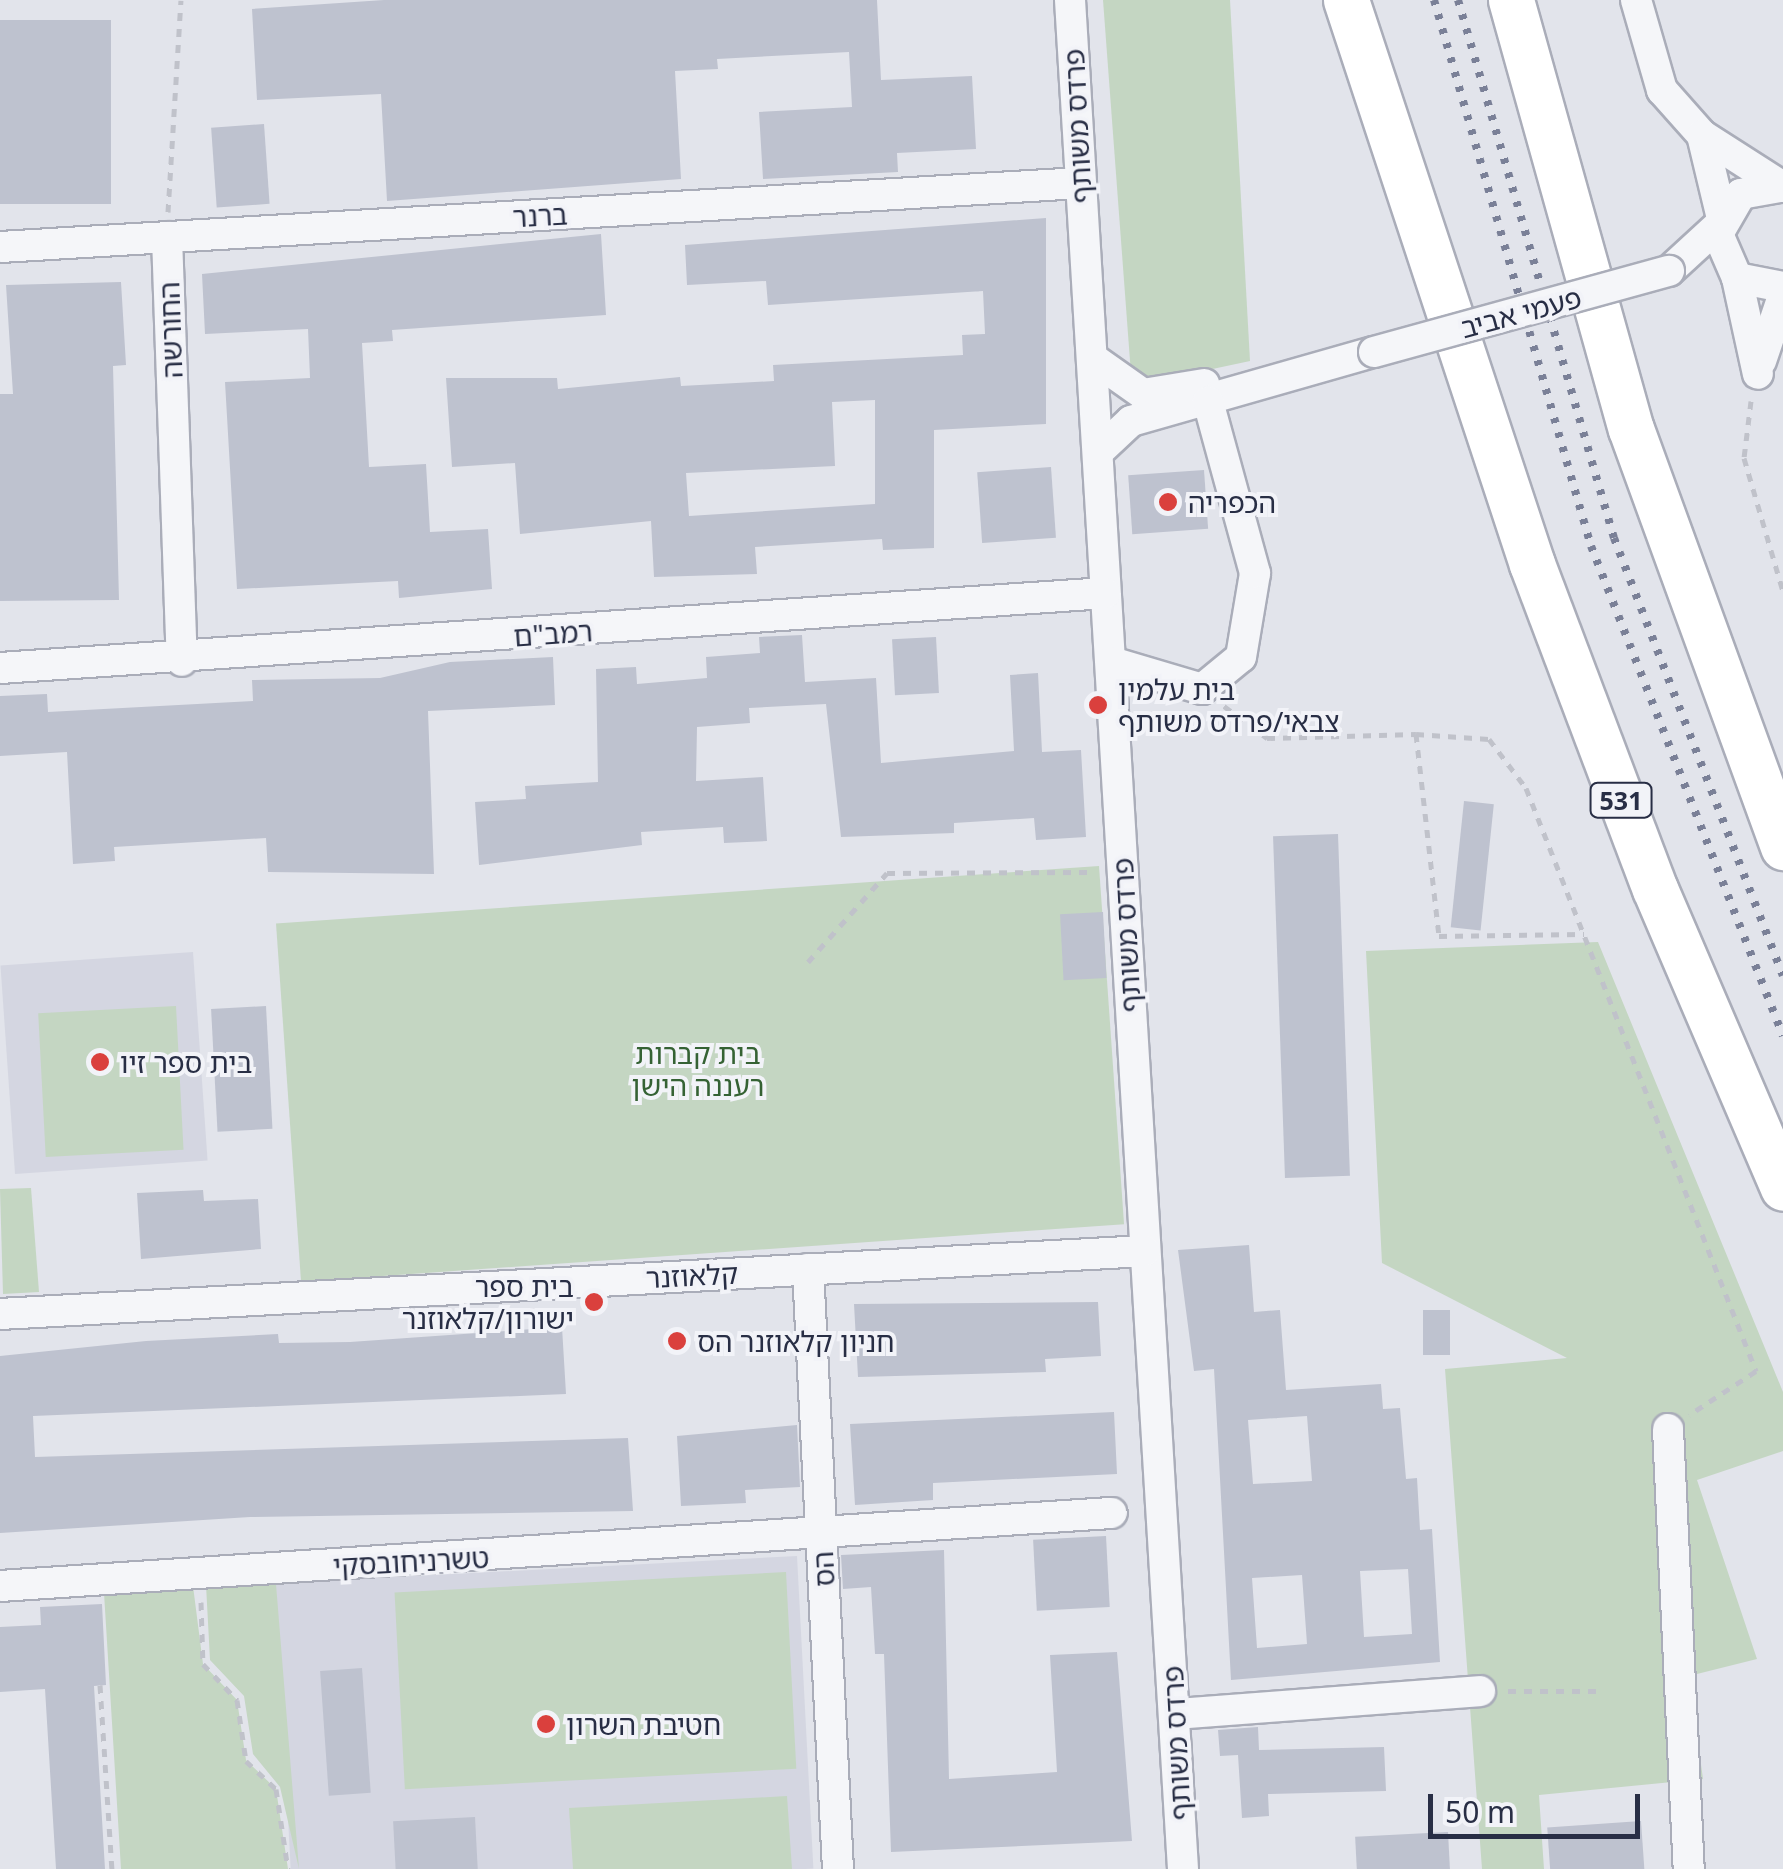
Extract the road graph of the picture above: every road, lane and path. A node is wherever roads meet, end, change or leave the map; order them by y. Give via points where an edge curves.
1 (180, 0) edge
2 (1070, 0) edge
3 (1346, 0) edge
4 (1372, 0) edge
5 (1510, 0) edge
6 (1531, 0) edge
7 (1636, 0) edge
8 (1702, 135) junction
9 (1080, 183) junction
10 (1783, 187) edge
11 (1720, 221) junction
12 (167, 237) junction
13 (0, 247) edge
14 (1669, 271) junction
15 (1735, 276) junction
16 (1783, 287) edge
17 (1783, 296) edge
18 (1374, 352) junction
19 (1092, 358) junction
20 (1758, 374) junction
21 (1208, 401) junction
22 (1479, 404) junction
23 (1630, 430) junction
24 (1098, 452) junction
25 (1783, 592) edge
26 (1105, 593) junction
27 (182, 660) junction
28 (1110, 662) junction
29 (0, 668) edge
30 (1202, 689) junction
31 (1416, 734) junction
32 (1783, 847) edge
33 (1122, 872) junction
34 (1584, 934) junction
35 (808, 962) dead end
36 (1783, 1188) edge
37 (1145, 1251) junction
38 (808, 1269) junction
39 (0, 1314) edge
40 (1668, 1429) joint
41 (1112, 1514) dead end
42 (822, 1536) junction
43 (200, 1574) junction
44 (0, 1586) edge
45 (100, 1686) dead end
46 (1598, 1690) dead end
47 (1480, 1691) joint
48 (1176, 1714) junction
49 (112, 1869) edge
50 (288, 1869) edge
51 (838, 1869) edge
52 (1183, 1869) edge
53 (1688, 1869) edge

1 - 12 path
2 - 9 street, פרדס משותף
3 - 22 highway
4 - 22 highway, 531
5 - 23 highway
6 - 23 highway
7 - 8 street via 1662,90
8 - 10 street
8 - 11 street
9 - 12 street, ברנר
9 - 19 street, פרדס משותף
10 - 11 street, פעמי אביב via 1753,188
11 - 14 street, פעמי אביב
11 - 15 street
12 - 13 street, ברנר
12 - 27 street, החורשה
14 - 15 street, פעמי אביב
14 - 18 street, פעמי אביב, bridge
15 - 16 street, פעמי אביב
15 - 20 street
17 - 20 street
18 - 19 street, פעמי אביב via 1144,394
18 - 21 street, פעמי אביב
19 - 24 street, פרדס משותף
20 - 25 path via 1744,458
21 - 24 street, פעמי אביב via 1131,421
21 - 30 street via 1255,572 1241,657
22 - 36 highway, 531 via 1649,872
23 - 32 highway
24 - 26 street, פרדס משותף
26 - 27 street, רמב"ם
26 - 28 street, פרדס משותף
27 - 29 street, רמב"ם
28 - 30 street
28 - 33 street, פרדס משותף
30 - 31 path via 1267,738
31 - 34 path via 1489,739 1526,788
31 - 34 path via 1439,936
33 - 35 path via 887,873
33 - 37 street, פרדס משותף
34 - 40 path via 1756,1371
37 - 38 street, קלאוזנר
37 - 48 street, פרדס משותף
38 - 39 street, קלאוזנר
38 - 42 street, הס
40 - 53 street
41 - 42 street, טשרניחובסקי
42 - 43 street, טשרניחובסקי
42 - 51 street, הס
43 - 44 street, טשרניחובסקי
43 - 50 path via 203,1664 237,1700 246,1760 276,1790
45 - 49 path
46 - 47 path
47 - 48 street
48 - 52 street, פרדס משותף

